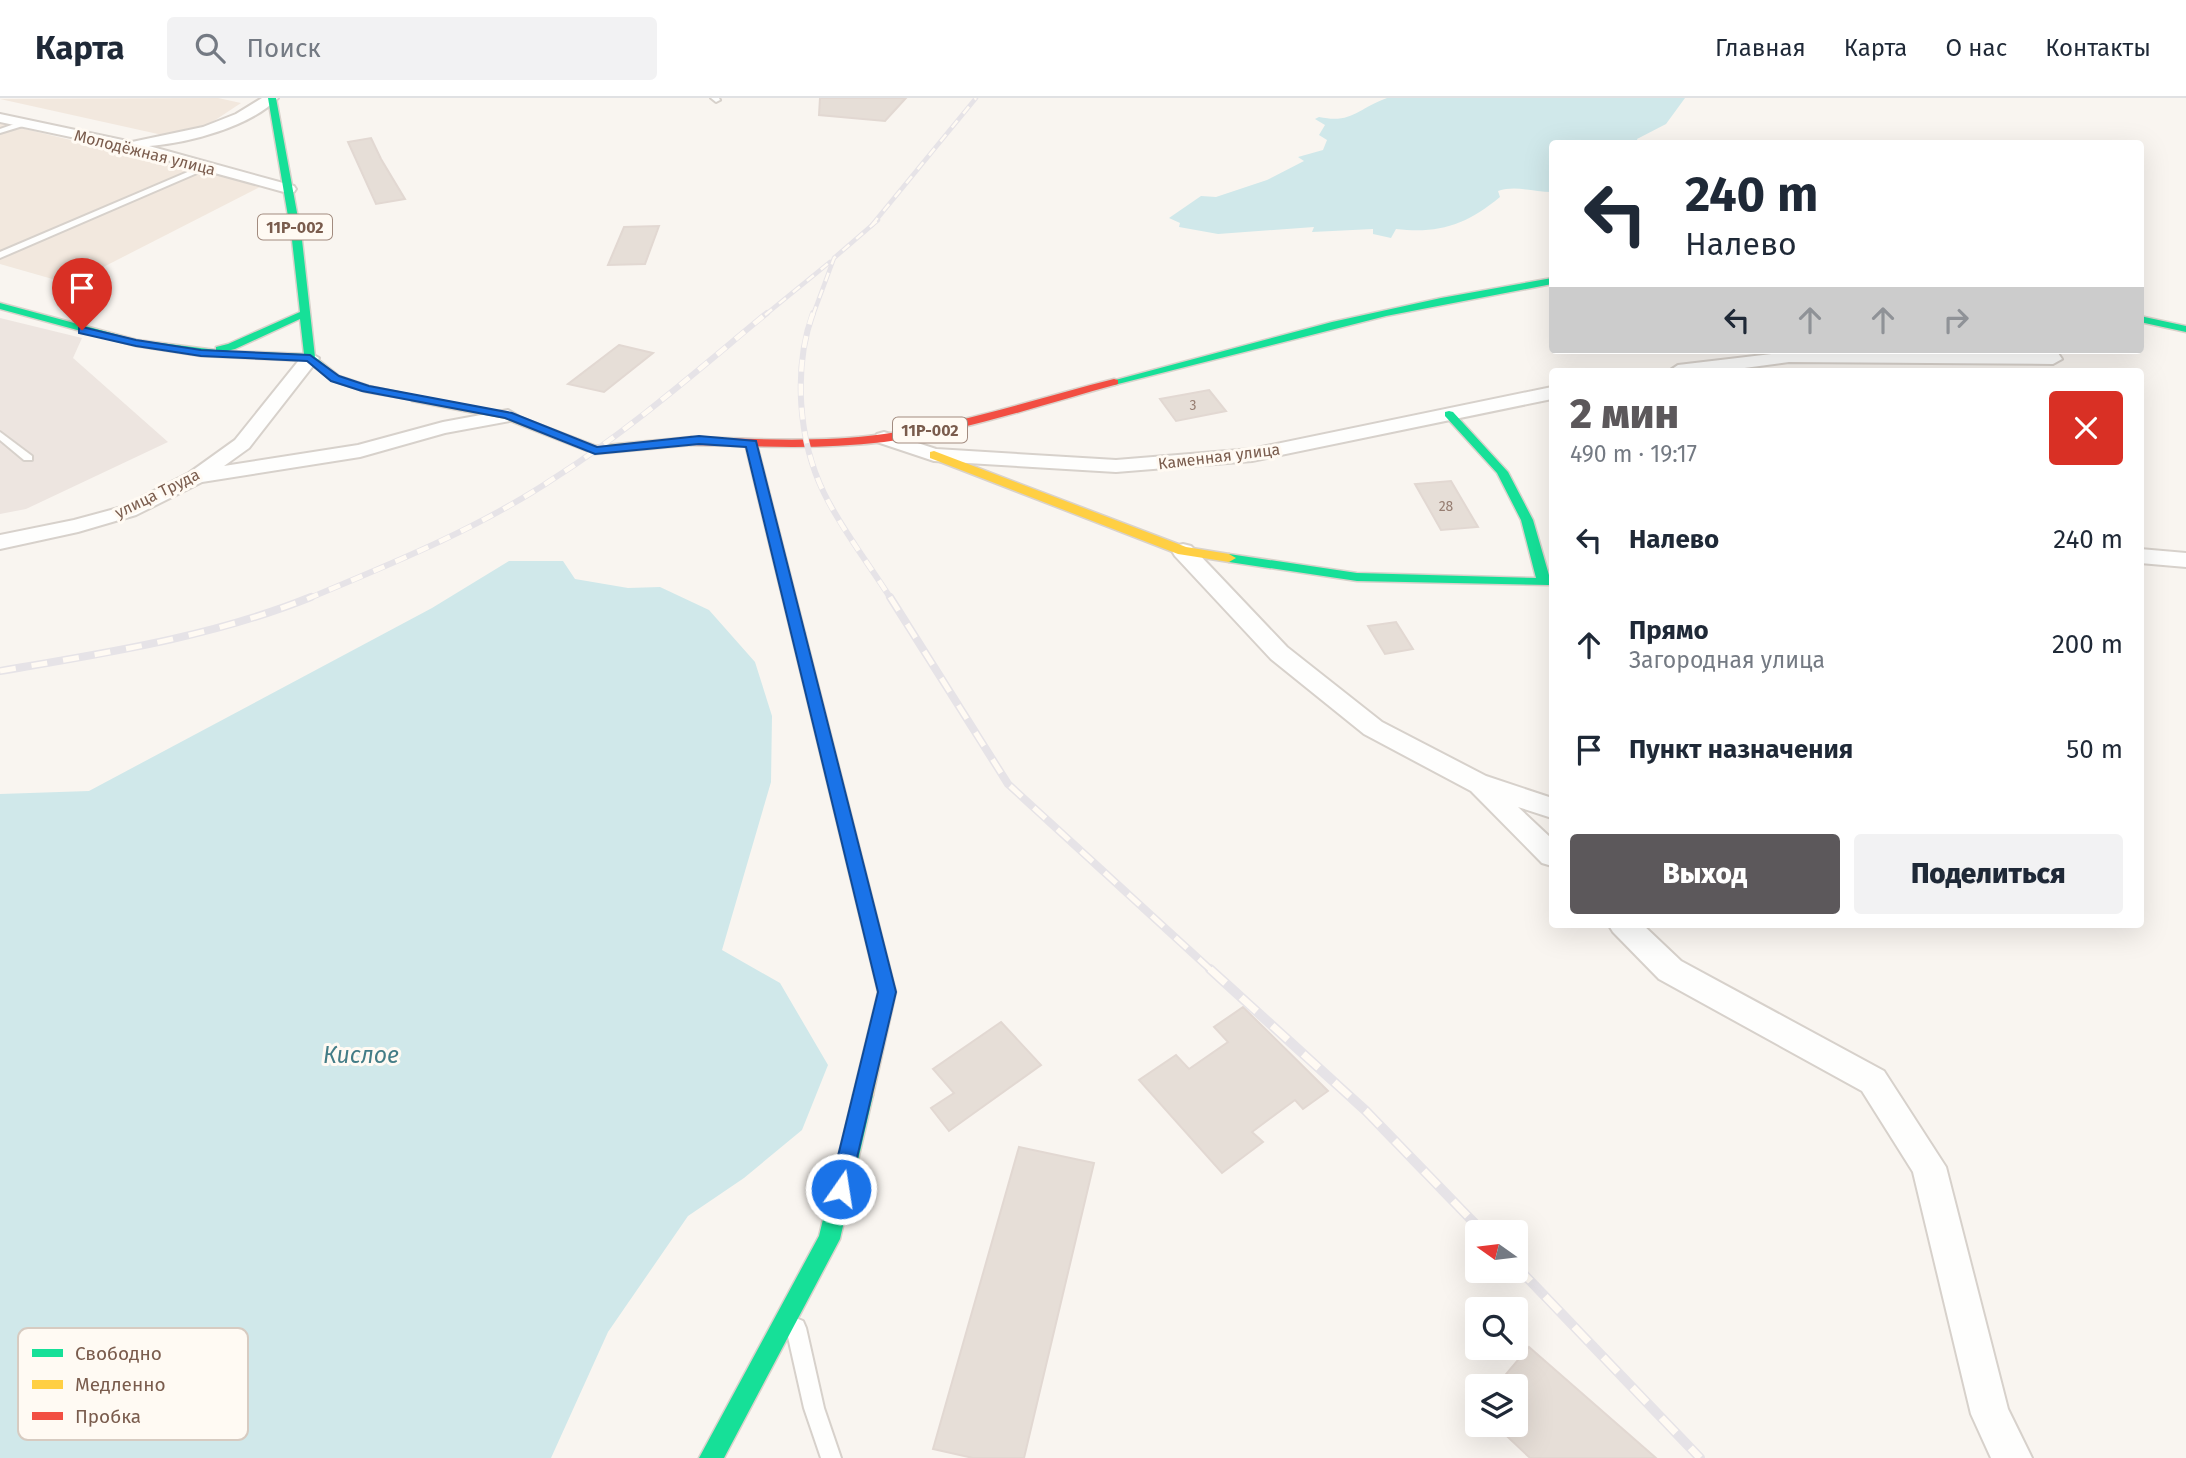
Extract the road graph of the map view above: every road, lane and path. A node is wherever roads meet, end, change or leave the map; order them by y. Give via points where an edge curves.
1 (271, 98) edge
2 (0, 118) edge
3 (23, 123) junction
4 (0, 131) edge
5 (125, 144) junction
6 (206, 167) junction
7 (289, 189) junction
8 (0, 255) edge
9 (1549, 281) edge
10 (0, 306) edge
11 (305, 313) junction
12 (2144, 320) edge
13 (2186, 329) edge
14 (201, 353) junction
15 (2050, 354) edge
16 (310, 358) junction
17 (1702, 368) edge
18 (1549, 394) edge
19 (1448, 414) junction
20 (508, 415) junction
21 (0, 435) edge
22 (884, 438) junction
23 (751, 444) junction
24 (934, 455) junction
25 (28, 458) dead end
26 (196, 477) junction
27 (0, 542) edge
28 (1183, 551) junction
29 (2144, 556) edge
30 (2186, 560) edge
31 (1548, 582) edge
32 (1477, 783) junction
33 (1549, 807) edge
34 (1549, 853) edge
35 (1627, 928) edge
36 (792, 1309) junction
37 (711, 1458) edge
38 (831, 1458) edge
39 (2011, 1458) edge

1 - 5 street via 211,129
1 - 7 main road, 11Р-002
2 - 3 street, Молодёжная улица
3 - 4 lane
3 - 5 street, Молодёжная улица
5 - 6 street, Молодёжная улица
6 - 7 street, Молодёжная улица
6 - 8 lane
7 - 11 main road, 11Р-002
9 - 22 main road, 11Р-002 via 1313,328 952,426
10 - 14 main road via 122,340
11 - 14 main road via 231,347
11 - 16 main road, 11Р-002
12 - 13 main road
14 - 16 main road
15 - 17 street via 2053,359 1788,357
16 - 20 main road, 11Р-002 via 335,378 366,389
16 - 26 street, улица Труда via 242,444
18 - 19 street, Каменная улица
19 - 24 street, Каменная улица via 1252,456 1130,465
19 - 31 main road via 1502,472 1527,520
20 - 23 main road, 11Р-002 via 595,450 699,440
20 - 26 street via 360,451
21 - 25 lane
22 - 23 main road, 11Р-002
22 - 24 street, Каменная улица
23 - 36 main road via 887,992 829,1239
24 - 28 main road
26 - 27 street, улица Труда via 129,510
28 - 31 main road via 1357,577
28 - 32 street via 1279,653 1373,728
29 - 30 street
32 - 33 street
32 - 34 street
35 - 39 street via 1670,970 1872,1081 1929,1167 1990,1413
36 - 37 main road
36 - 38 lane via 814,1408

